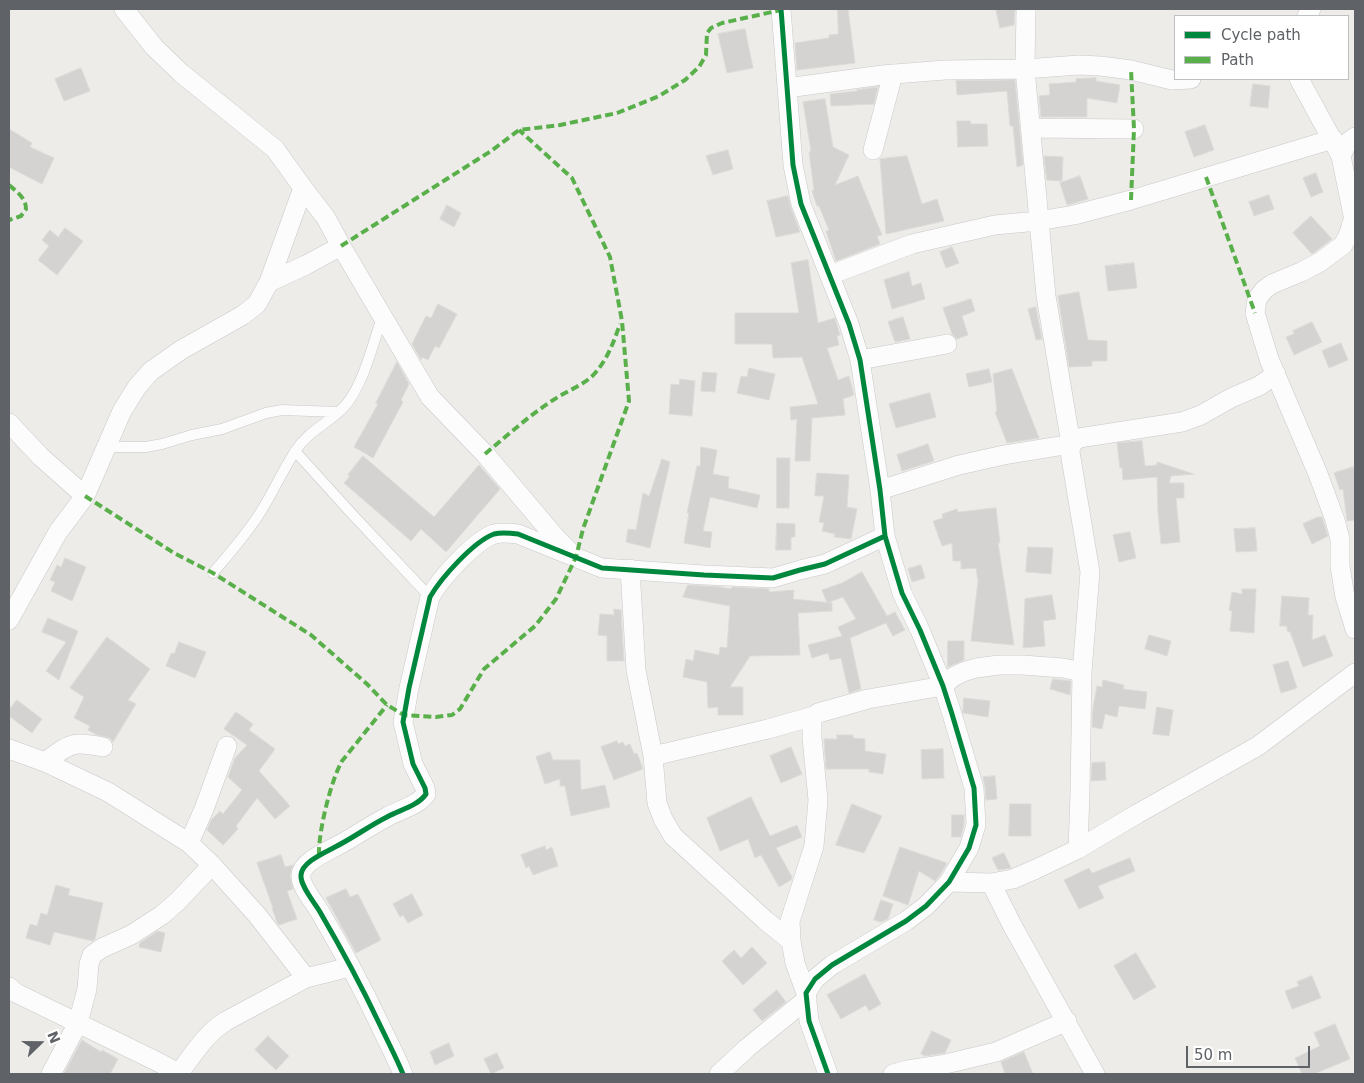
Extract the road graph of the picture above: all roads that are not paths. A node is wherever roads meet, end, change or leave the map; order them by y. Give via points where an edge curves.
1 (124, 9) edge
2 (781, 9) edge
3 (1026, 9) edge
4 (1025, 68) junction
5 (893, 74) junction
6 (1174, 80) edge
7 (1300, 80) edge
8 (787, 88) junction
9 (1031, 128) junction
10 (1134, 129) dead end
11 (1355, 137) edge
12 (1337, 147) junction
13 (873, 150) dead end
14 (303, 188) junction
15 (1038, 221) junction
16 (1354, 223) edge
17 (340, 246) junction
18 (830, 275) junction
19 (269, 282) junction
20 (382, 317) junction
21 (948, 344) dead end
22 (860, 360) junction
23 (1276, 374) junction
24 (338, 412) junction
25 (9, 423) edge
26 (1071, 444) junction
27 (106, 447) junction
28 (295, 451) junction
29 (880, 490) junction
30 (85, 496) junction
31 (885, 536) junction
32 (576, 557) junction
33 (630, 569) junction
34 (214, 573) dead end
35 (430, 596) junction
36 (9, 620) edge
37 (1355, 629) edge
38 (1082, 672) junction
39 (1355, 673) edge
40 (943, 686) junction
41 (814, 716) junction
42 (227, 746) dead end
43 (103, 747) dead end
44 (9, 750) edge
45 (653, 756) junction
46 (45, 762) junction
47 (188, 843) junction
48 (1078, 849) junction
49 (212, 865) junction
50 (949, 882) junction
51 (991, 883) junction
52 (792, 941) junction
53 (350, 967) junction
54 (306, 978) junction
55 (9, 987) edge
56 (806, 996) junction
57 (1066, 1021) junction
58 (78, 1024) junction
59 (155, 1068) edge
60 (51, 1074) edge
61 (180, 1074) edge
62 (403, 1074) edge
63 (719, 1074) edge
64 (828, 1074) edge
65 (893, 1074) edge
66 (1095, 1074) edge

1 - 14 street via 154,47 275,149
2 - 8 street
3 - 4 street
4 - 5 street
4 - 6 street via 1100,66
4 - 9 street
5 - 8 street
5 - 13 street
7 - 12 street
8 - 18 street via 793,165 801,204
9 - 10 street
9 - 15 street
11 - 12 street
12 - 15 street via 1074,215
12 - 16 street
14 - 17 street via 326,218
14 - 19 street
15 - 18 street via 994,225 930,239
15 - 26 street via 1046,296
16 - 23 street via 1343,245 1334,253 1308,269 1272,284 1257,299 1255,313
17 - 19 street
17 - 20 street
18 - 22 street
19 - 27 street via 257,304 243,315 151,371 122,411
20 - 24 lane via 353,394
20 - 32 street via 430,397
21 - 22 street
22 - 29 street
23 - 26 street via 1259,386 1188,420 1079,438
23 - 37 street via 1335,520 1340,539 1345,597
24 - 27 lane via 282,410 162,444
24 - 28 lane via 302,440
25 - 30 street
26 - 29 street via 958,465
26 - 38 street via 1090,572
27 - 30 street
28 - 34 lane via 258,517
28 - 35 lane
29 - 31 street
30 - 36 street via 58,532
31 - 33 street via 825,564 772,578
31 - 40 street via 902,594
32 - 33 street via 602,568
32 - 35 street via 518,534 494,534 460,559
33 - 45 street via 636,670
35 - 53 street via 403,722 426,794 319,856 303,867 301,874 308,893
38 - 40 street via 1044,666 999,665 963,672
38 - 48 street
39 - 48 street via 1258,746
40 - 41 street via 868,700
40 - 50 street via 974,788 976,825 969,848
41 - 45 street
41 - 52 street via 812,738 818,800 814,846 790,921
42 - 47 street
43 - 46 street via 73,744
44 - 46 street
45 - 52 street via 657,803 673,836
46 - 47 street via 108,792
47 - 49 street
48 - 51 street via 1013,879
49 - 54 street
49 - 58 street via 162,915 92,955
50 - 51 street
50 - 56 street via 906,921 832,965 815,979
51 - 57 street
52 - 56 street
53 - 54 street
53 - 62 street
54 - 61 street via 218,1026
55 - 58 street
56 - 63 street
56 - 64 street via 809,1021
57 - 65 street via 996,1052
57 - 66 street
58 - 59 street
58 - 60 street
59 - 61 street

